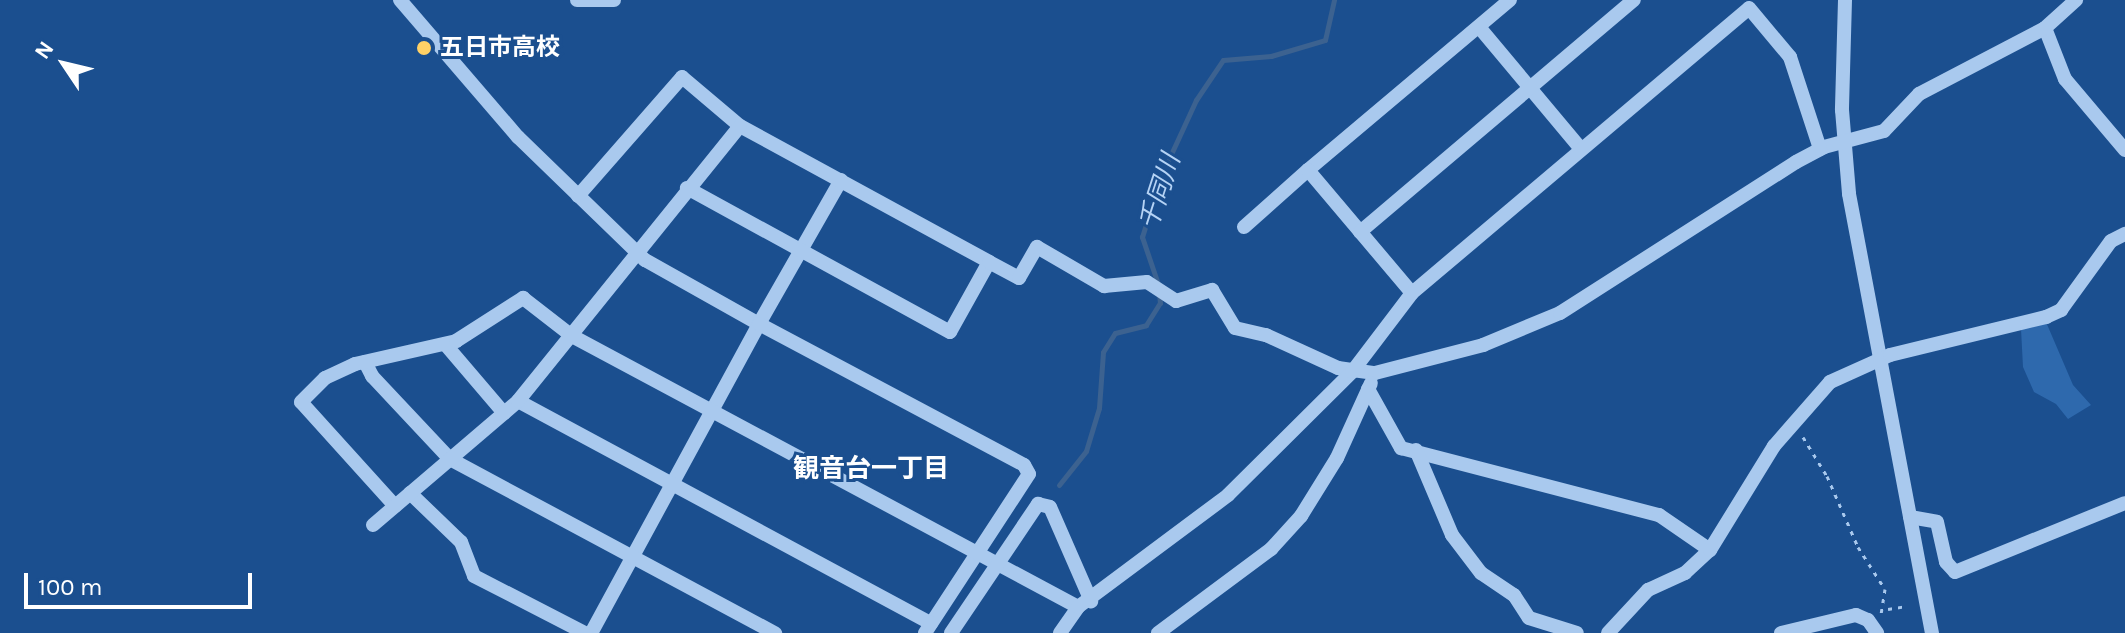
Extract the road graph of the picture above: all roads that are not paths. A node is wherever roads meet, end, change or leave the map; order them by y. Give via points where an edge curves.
1 (400, 0) edge
2 (577, 0) edge
3 (614, 0) edge
4 (1510, 0) edge
5 (1634, 0) edge
6 (1845, 0) edge
7 (2076, 0) edge
8 (1745, 4) edge
9 (1479, 27) junction
10 (2045, 28) junction
11 (1531, 87) junction
12 (740, 126) junction
13 (1844, 141) junction
14 (1581, 149) junction
15 (1820, 149) junction
16 (2125, 150) edge
17 (1308, 170) junction
18 (841, 180) junction
19 (687, 188) junction
20 (578, 196) junction
21 (1244, 227) dead end
22 (1360, 232) junction
23 (2125, 234) edge
24 (635, 250) junction
25 (803, 251) junction
26 (989, 262) junction
27 (1412, 293) junction
28 (759, 324) junction
29 (572, 336) junction
30 (445, 344) junction
31 (1879, 359) junction
32 (365, 362) junction
33 (1352, 372) junction
34 (1375, 373) junction
35 (1368, 389) junction
36 (518, 401) junction
37 (714, 408) junction
38 (504, 413) junction
39 (1416, 450) junction
40 (450, 459) junction
41 (673, 481) junction
42 (410, 493) junction
43 (2125, 503) edge
44 (395, 506) junction
45 (1910, 517) junction
46 (373, 525) dead end
47 (1710, 550) junction
48 (979, 553) junction
49 (632, 555) junction
50 (998, 564) junction
51 (1084, 604) junction
52 (928, 628) edge
53 (588, 633) edge
54 (775, 633) edge
55 (951, 633) edge
56 (1060, 633) edge
57 (1158, 633) edge
58 (1577, 633) edge
59 (1608, 633) edge
60 (1781, 633) edge
61 (1877, 633) edge
62 (1932, 633) edge

1 - 20 street via 518,137
2 - 3 street
4 - 9 street
5 - 11 street
6 - 13 street
7 - 10 street
8 - 14 street
8 - 15 street via 1790,57
9 - 11 street
9 - 17 street
10 - 13 street via 1919,94 1884,131
10 - 16 street via 2065,79
11 - 14 street
11 - 22 street
12 - 18 street
12 - 19 street
12 - 20 street via 682,77
13 - 15 street
13 - 31 street
14 - 27 street
15 - 34 street via 1560,313 1483,345
17 - 21 street
17 - 22 street
18 - 25 street
18 - 26 street
19 - 24 street
19 - 25 street
20 - 24 street
22 - 27 street
23 - 31 street via 2111,241 2061,310 2032,323
24 - 28 street
24 - 29 street
25 - 26 street via 950,332
25 - 28 street
26 - 33 street via 1019,278 1037,247 1104,286 1147,282 1181,301 1212,290 1235,328 1266,335 1298,354
27 - 33 street
28 - 37 street
28 - 48 street via 1024,465 1029,474
29 - 30 street via 523,298
29 - 36 street
29 - 37 street
30 - 32 street
30 - 38 street
31 - 45 street
31 - 47 street via 1830,382 1774,446
32 - 40 street
32 - 44 street via 325,378 301,402
33 - 34 street
33 - 51 street via 1228,495
34 - 35 street
35 - 39 street via 1401,448
35 - 57 street via 1321,487 1286,535
36 - 38 street
36 - 41 street
37 - 41 street
37 - 48 street
38 - 40 street
39 - 47 street via 1659,515
39 - 58 street via 1452,535 1481,573 1514,595 1529,618
40 - 42 street
40 - 49 street
41 - 49 street
41 - 52 street
42 - 44 street
42 - 53 street via 461,542 474,576
43 - 45 street via 1955,572 1946,562 1937,522
44 - 46 street
45 - 62 street
47 - 59 street via 1685,573 1648,590
48 - 50 street
48 - 52 street
49 - 53 street
49 - 54 street
50 - 51 street
50 - 51 street via 1038,504 1050,507
50 - 55 street
51 - 56 street
60 - 61 street via 1856,615 1868,620

